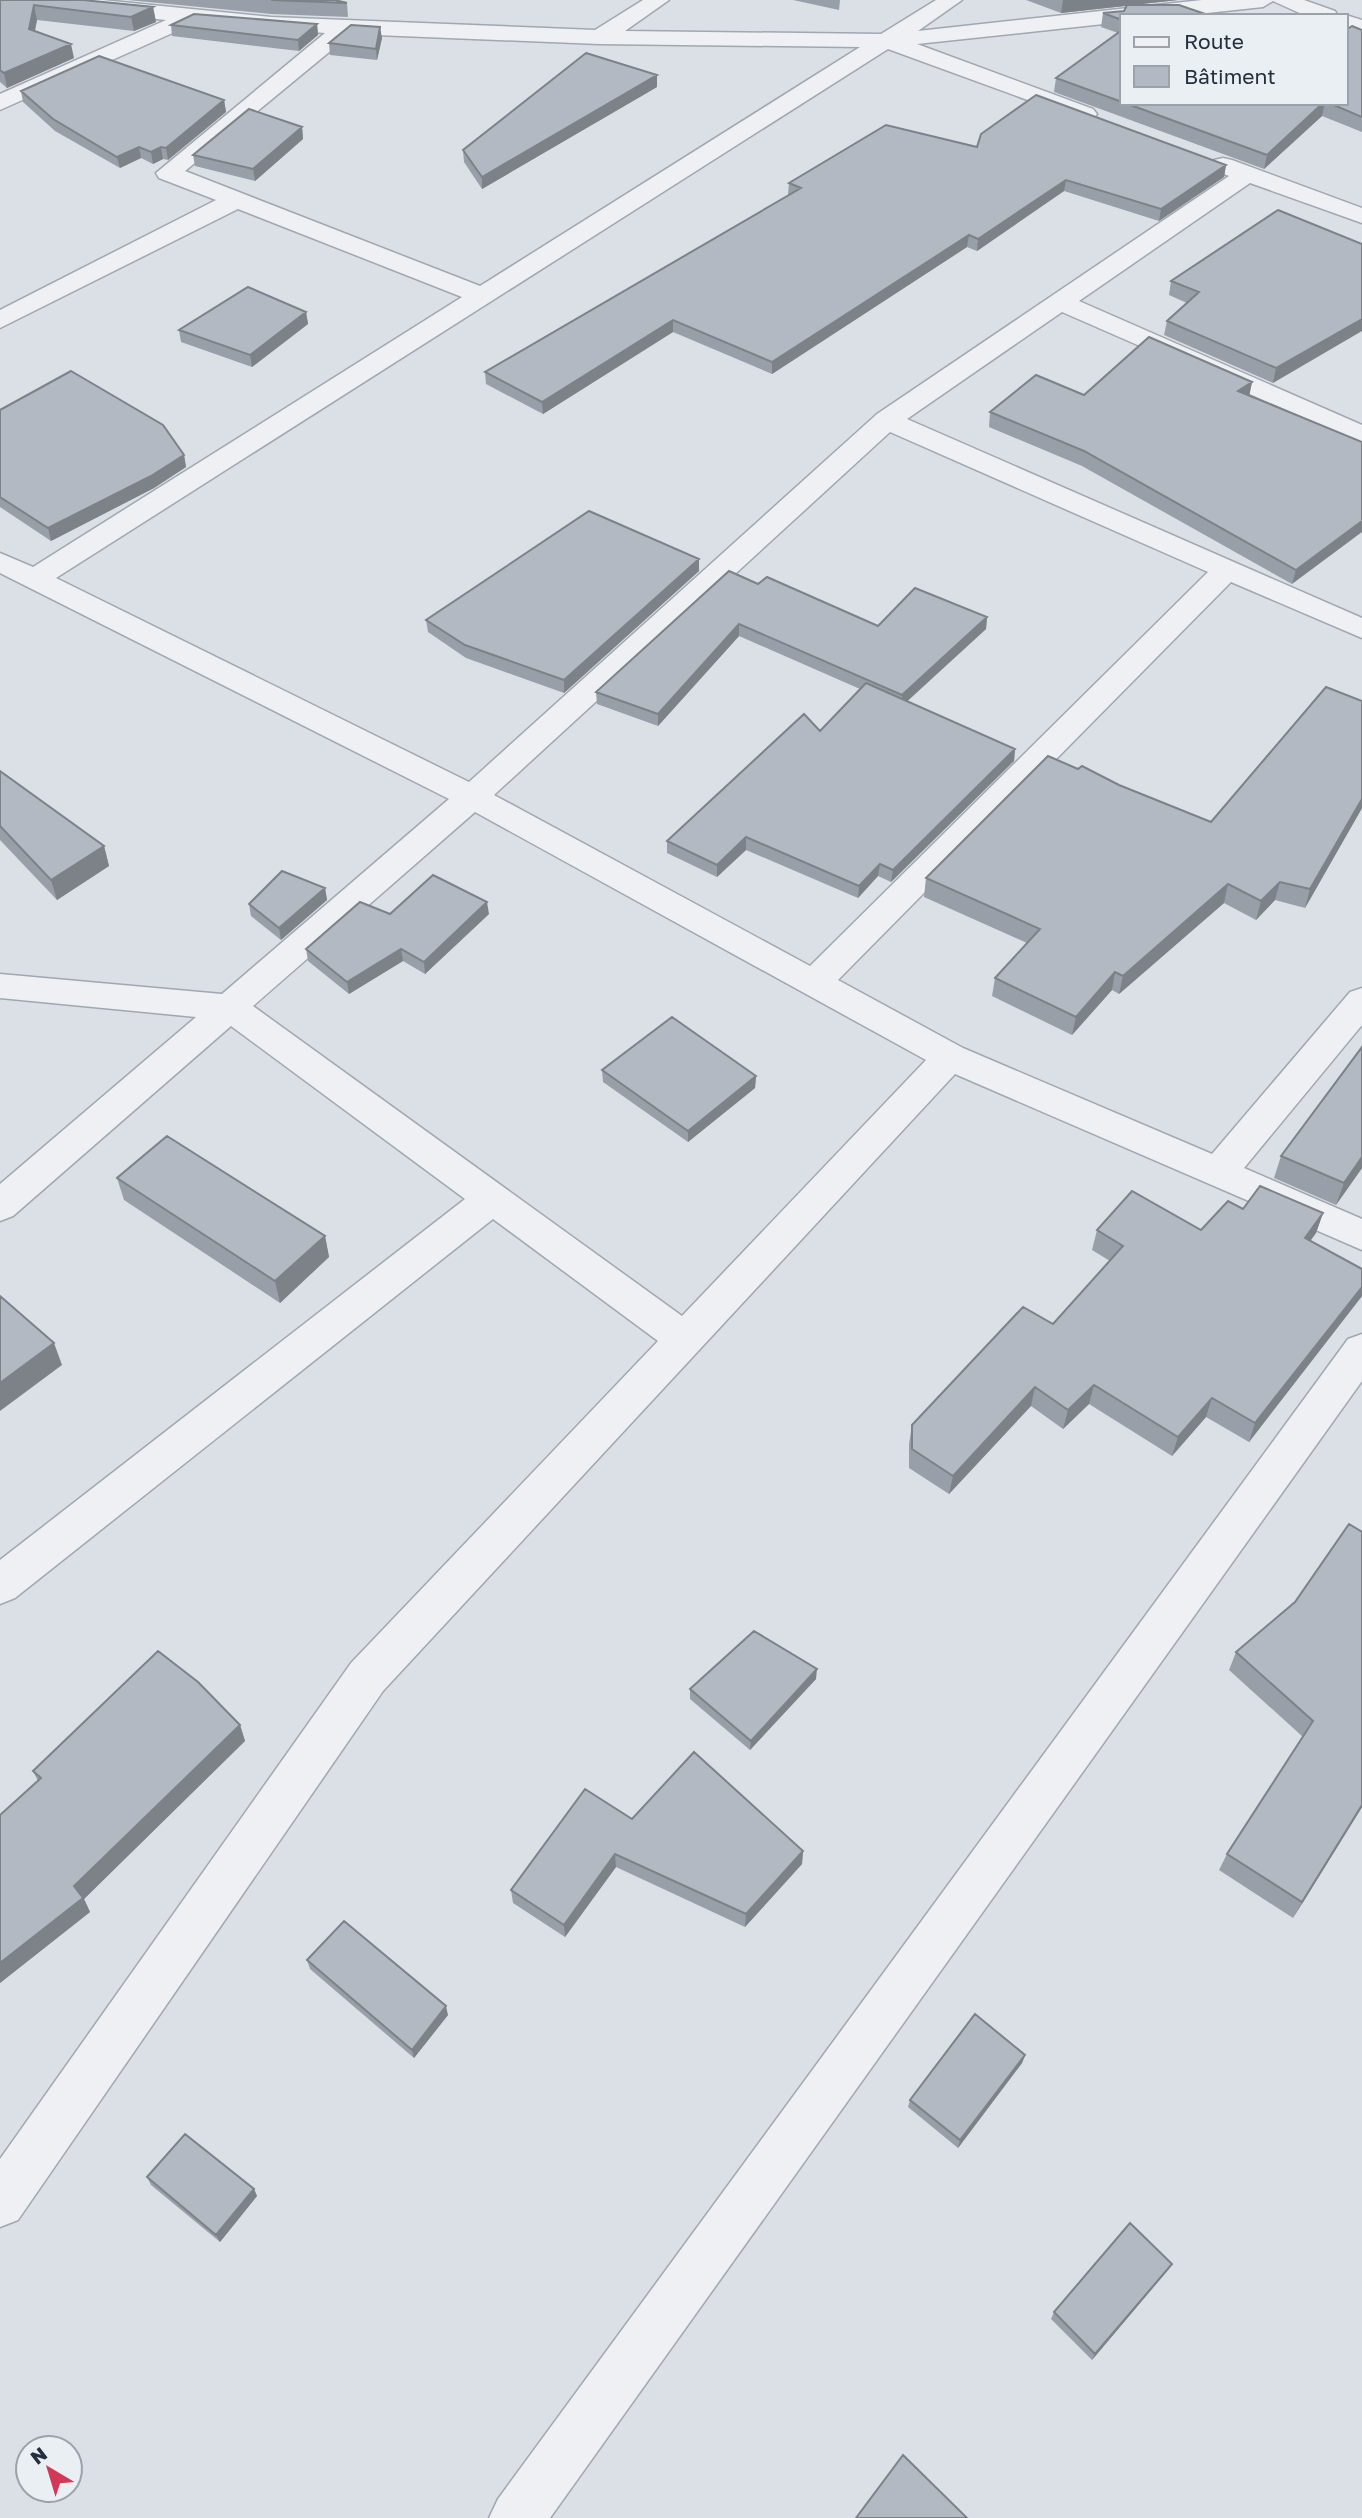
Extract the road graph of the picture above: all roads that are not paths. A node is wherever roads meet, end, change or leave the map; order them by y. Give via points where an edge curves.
1 (38, 0) edge
2 (658, 0) edge
3 (951, 0) edge
4 (1263, 0) edge
5 (1283, 0) edge
6 (1235, 1) edge
7 (301, 6) dead end
8 (1120, 14) edge
9 (1122, 14) edge
10 (1322, 14) edge
11 (190, 17) junction
12 (271, 24) junction
13 (346, 27) junction
14 (599, 37) junction
15 (886, 41) junction
16 (0, 103) edge
17 (1106, 122) edge
18 (1196, 155) edge
19 (1248, 174) junction
20 (236, 200) junction
21 (1362, 216) edge
22 (482, 296) junction
23 (1060, 302) junction
24 (0, 320) edge
25 (887, 420) junction
26 (1362, 435) edge
27 (0, 562) edge
28 (1227, 570) junction
29 (34, 579) junction
30 (1362, 629) edge
31 (472, 797) junction
32 (814, 983) junction
33 (0, 986) edge
34 (1362, 1001) edge
35 (230, 1007) junction
36 (950, 1057) junction
37 (1219, 1172) junction
38 (492, 1199) junction
39 (0, 1206) edge
40 (1362, 1235) edge
41 (684, 1339) junction
42 (1362, 1350) edge
43 (0, 1585) edge
44 (0, 2202) edge
45 (517, 2518) edge

1 - 11 street
2 - 14 street
3 - 15 street
4 - 6 street
5 - 10 street
6 - 9 street
7 - 12 street
8 - 15 street
11 - 12 street
11 - 16 street
12 - 13 street
13 - 14 street
13 - 20 street via 168,173
14 - 15 street
15 - 17 street
15 - 22 street
18 - 19 street
19 - 21 street
19 - 23 street
20 - 22 street
20 - 24 street
22 - 29 street
23 - 25 street
23 - 26 street
25 - 28 street
25 - 31 street
27 - 29 street
28 - 30 street
28 - 32 street
29 - 31 street
31 - 32 street
31 - 35 street
32 - 36 street
33 - 35 street
34 - 37 street
35 - 38 street
35 - 39 street
36 - 37 street
36 - 41 street
37 - 40 street
38 - 41 street
38 - 43 street
41 - 44 street via 367,1677
42 - 45 street

